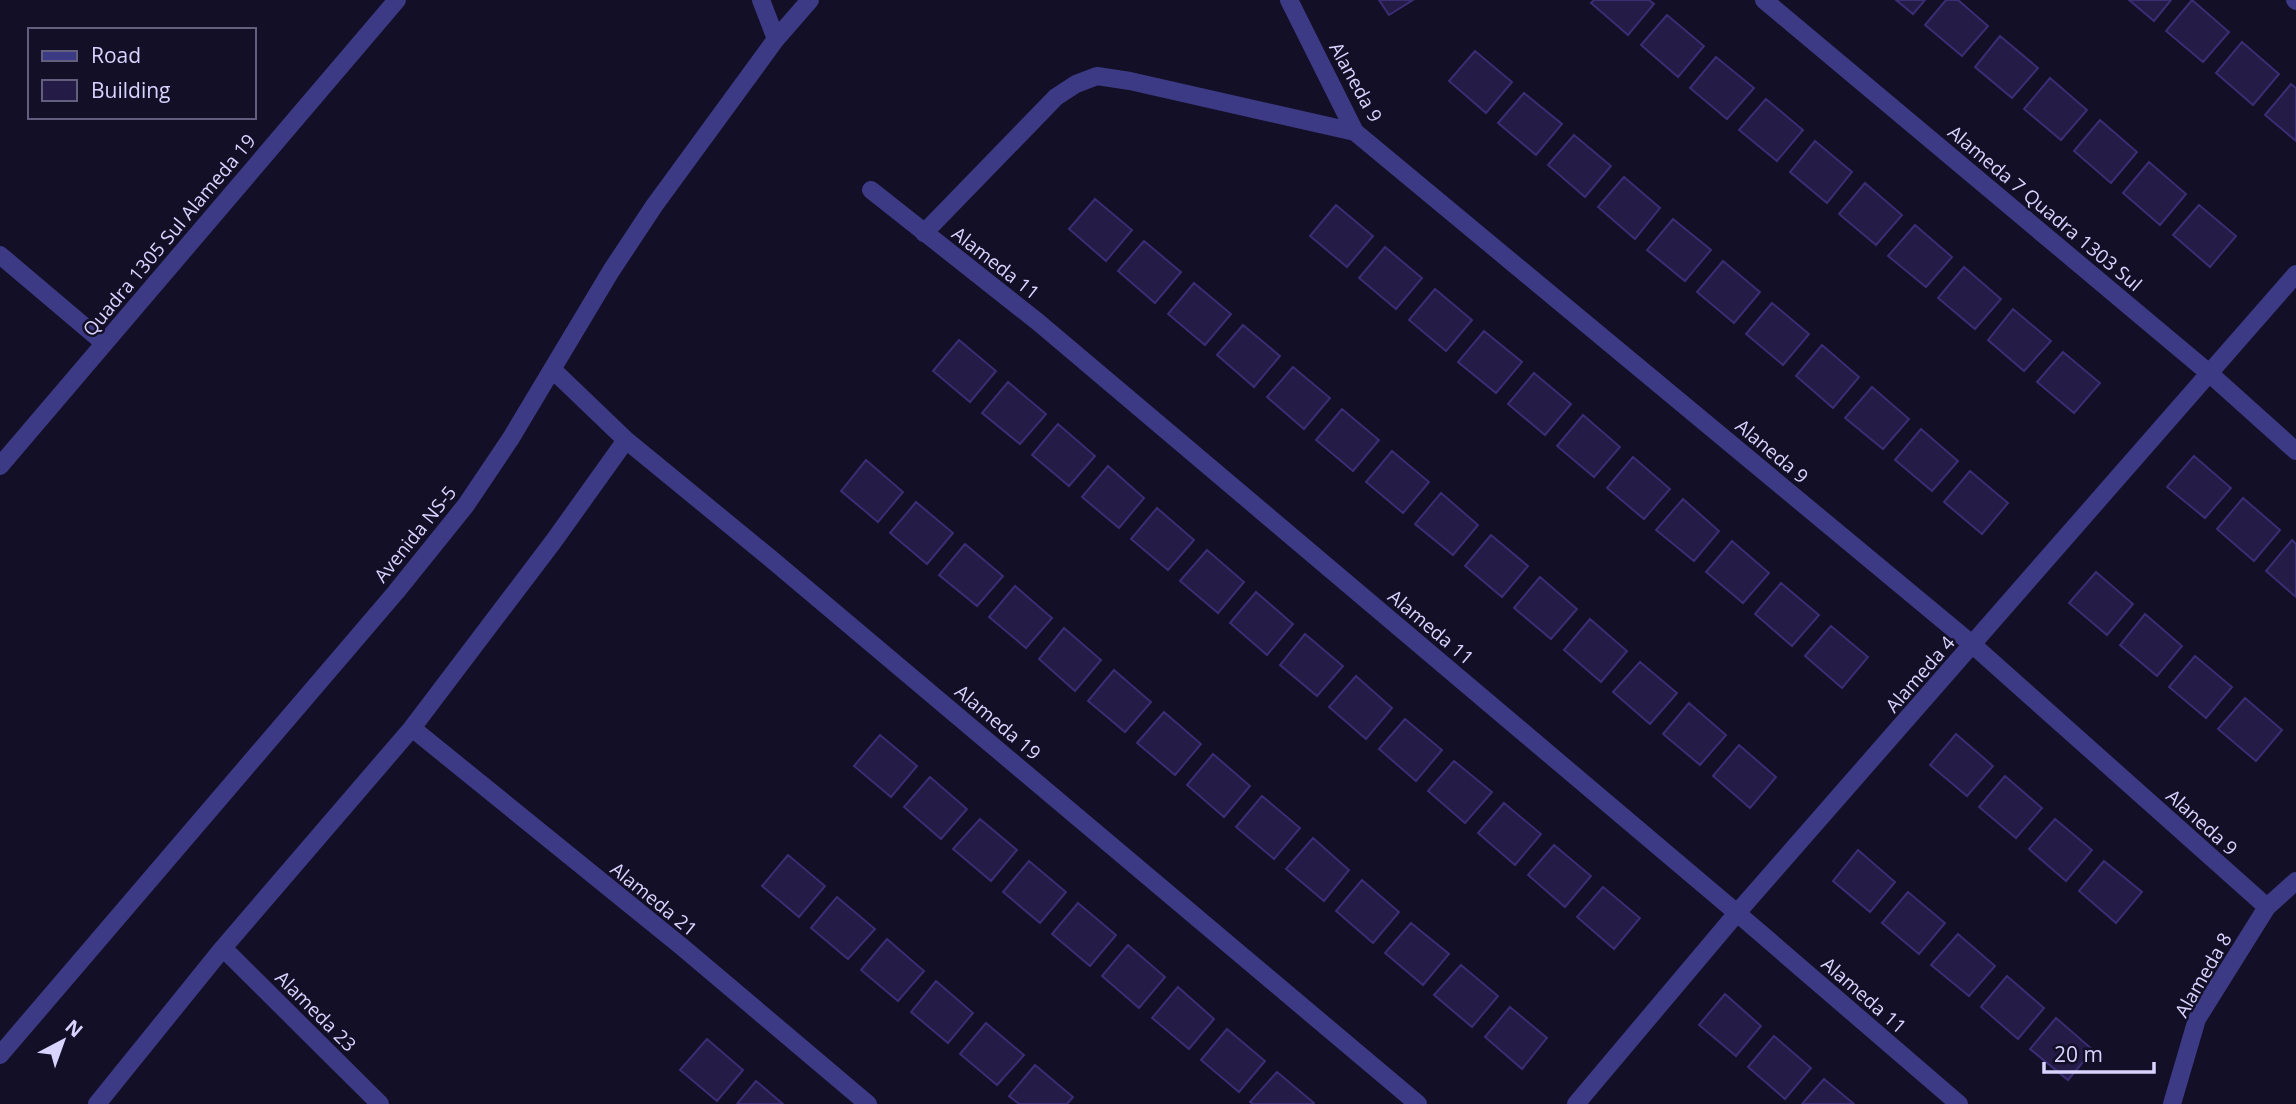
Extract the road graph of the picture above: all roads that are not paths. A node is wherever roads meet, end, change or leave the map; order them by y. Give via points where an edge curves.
1 (397, 0) edge
2 (761, 0) edge
3 (810, 0) edge
4 (1289, 0) edge
5 (1764, 0) edge
6 (776, 39) junction
7 (1355, 132) junction
8 (871, 190) dead end
9 (924, 233) junction
10 (0, 254) edge
11 (2296, 274) edge
12 (104, 343) junction
13 (553, 370) junction
14 (2209, 373) junction
15 (626, 440) junction
16 (2296, 451) edge
17 (0, 466) edge
18 (1973, 645) junction
19 (412, 728) junction
20 (2296, 881) edge
21 (2267, 907) junction
22 (1737, 913) junction
23 (223, 948) junction
24 (0, 1055) edge
25 (97, 1104) edge
26 (380, 1104) edge
27 (868, 1104) edge
28 (1418, 1104) edge
29 (1576, 1104) edge
30 (1959, 1104) edge
31 (2172, 1104) edge

1 - 12 street, Quadra 1305 Sul Alameda 19
2 - 6 street
3 - 6 street, Avenida NS-5
4 - 7 street, Alaneda 9
5 - 14 street, Alameda 7 Quadra 1303 Sul
6 - 13 street, Avenida NS-5 via 654,206
7 - 9 street via 1097,76 1056,97
7 - 18 street, Alaneda 9
8 - 9 street, Alameda 11
9 - 22 street, Alameda 11 via 1038,322
10 - 12 street
11 - 14 street, Alameda 4
12 - 17 street, Quadra 1305 Sul Alameda 19
13 - 15 street, Alameda 19
13 - 24 street, Avenida NS-5 via 457,516 396,592
14 - 16 street, Alameda 7 Quadra 1303 Sul
14 - 18 street, Alameda 4
15 - 19 street
15 - 28 street, Alameda 19
18 - 21 street, Alaneda 9
18 - 22 street, Alameda 4
19 - 23 street
19 - 27 street, Alameda 21
20 - 21 street, Alameda 8
21 - 31 street, Alameda 8 via 2197,1019
22 - 29 street, Alameda 4
22 - 30 street, Alameda 11
23 - 25 street
23 - 26 street, Alameda 23

